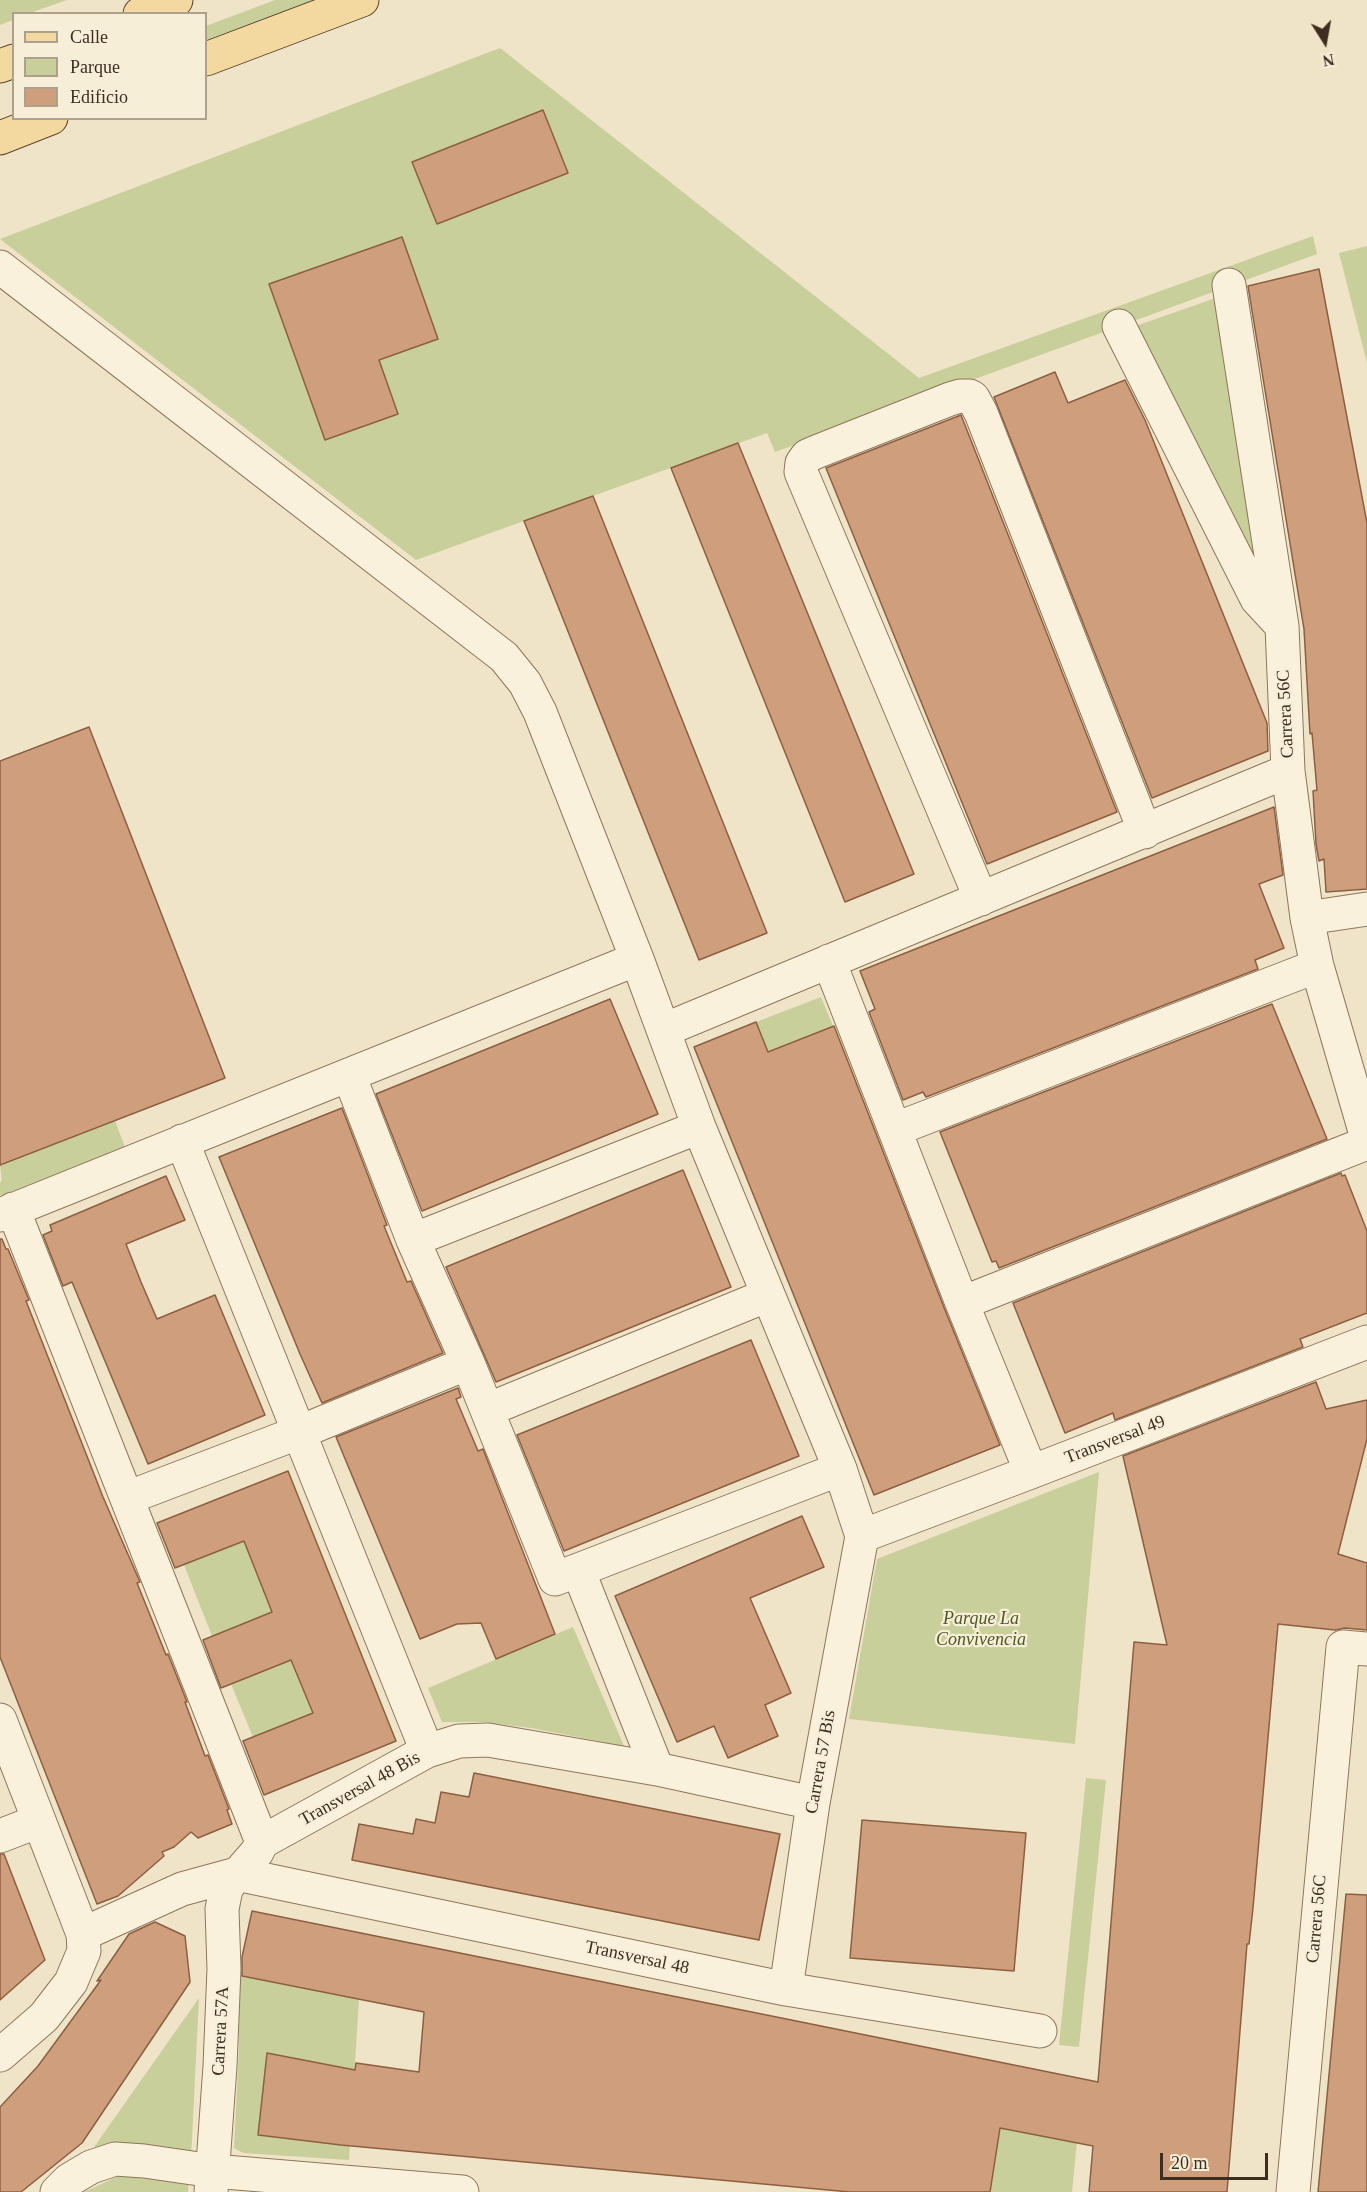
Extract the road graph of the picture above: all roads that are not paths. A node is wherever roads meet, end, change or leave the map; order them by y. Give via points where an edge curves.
1 (176, 0) edge
2 (362, 0) edge
3 (145, 12) edge
4 (207, 59) edge
5 (46, 120) edge
6 (0, 138) edge
7 (0, 267) edge
8 (1229, 285) dead end
9 (1119, 326) dead end
10 (1282, 626) junction
11 (1288, 771) junction
12 (1145, 832) junction
13 (981, 898) junction
14 (1367, 909) edge
15 (1307, 918) junction
16 (637, 959) junction
17 (829, 961) junction
18 (1317, 966) junction
19 (664, 1030) junction
20 (349, 1075) junction
21 (699, 1127) junction
22 (896, 1129) junction
23 (1367, 1138) edge
24 (182, 1141) junction
25 (1367, 1143) edge
26 (6, 1212) edge
27 (413, 1240) junction
28 (768, 1295) junction
29 (962, 1303) junction
30 (1367, 1342) edge
31 (468, 1363) junction
32 (487, 1410) junction
33 (300, 1432) junction
34 (840, 1469) junction
35 (1031, 1472) junction
36 (127, 1498) junction
37 (862, 1536) junction
38 (578, 1569) junction
39 (1355, 1648) edge
40 (0, 1720) edge
41 (427, 1751) junction
42 (657, 1769) junction
43 (813, 1803) junction
44 (39, 1821) junction
45 (0, 1836) edge
46 (262, 1842) junction
47 (237, 1874) junction
48 (83, 1934) junction
49 (786, 1989) junction
50 (1040, 2031) dead end
51 (0, 2055) edge
52 (212, 2182) edge
53 (57, 2192) edge
54 (462, 2192) edge
55 (1293, 2192) edge

1 - 3 main road
2 - 4 main road
5 - 6 main road
7 - 16 street via 504,657 525,683 540,712
8 - 10 street, Carrera 56C
9 - 10 street via 1257,599
10 - 11 street, Carrera 56C
11 - 12 street
11 - 15 street, Carrera 56C
12 - 13 street
12 - 13 street via 973,398 950,399 816,452 807,456 801,472
13 - 17 street
14 - 15 street
15 - 18 street, Carrera 56C
16 - 19 street
16 - 20 street
17 - 19 street
17 - 22 street
18 - 22 street
18 - 23 street, Carrera 56C
19 - 21 street
20 - 24 street
20 - 27 street
21 - 27 street
21 - 28 street
22 - 29 street
24 - 26 street
24 - 33 street
25 - 29 street
26 - 36 street
27 - 31 street
28 - 32 street
28 - 34 street
29 - 35 street
30 - 35 street, Transversal 49
31 - 32 street
31 - 33 street
32 - 38 street via 555,1579
33 - 36 street
33 - 41 street
34 - 37 street
34 - 38 street
35 - 37 street, Transversal 49
36 - 46 street
37 - 43 street, Carrera 57 Bis
38 - 42 street
39 - 55 street, Carrera 56C
40 - 44 street
41 - 42 street, Transversal 48 Bis via 459,1741 488,1740
41 - 46 street, Transversal 48 Bis
42 - 43 street, Transversal 48 Bis
43 - 49 street, Carrera 57 Bis
44 - 45 street
44 - 48 street
46 - 47 street, Transversal 48 Bis
47 - 48 street via 182,1889
47 - 49 street, Transversal 48
47 - 52 street, Carrera 57A via 226,1889 222,1908 224,1970
48 - 51 street via 84,1951 71,1982 44,2017
49 - 50 street, Transversal 48
52 - 53 street via 144,2161 115,2159 91,2167
52 - 54 street

